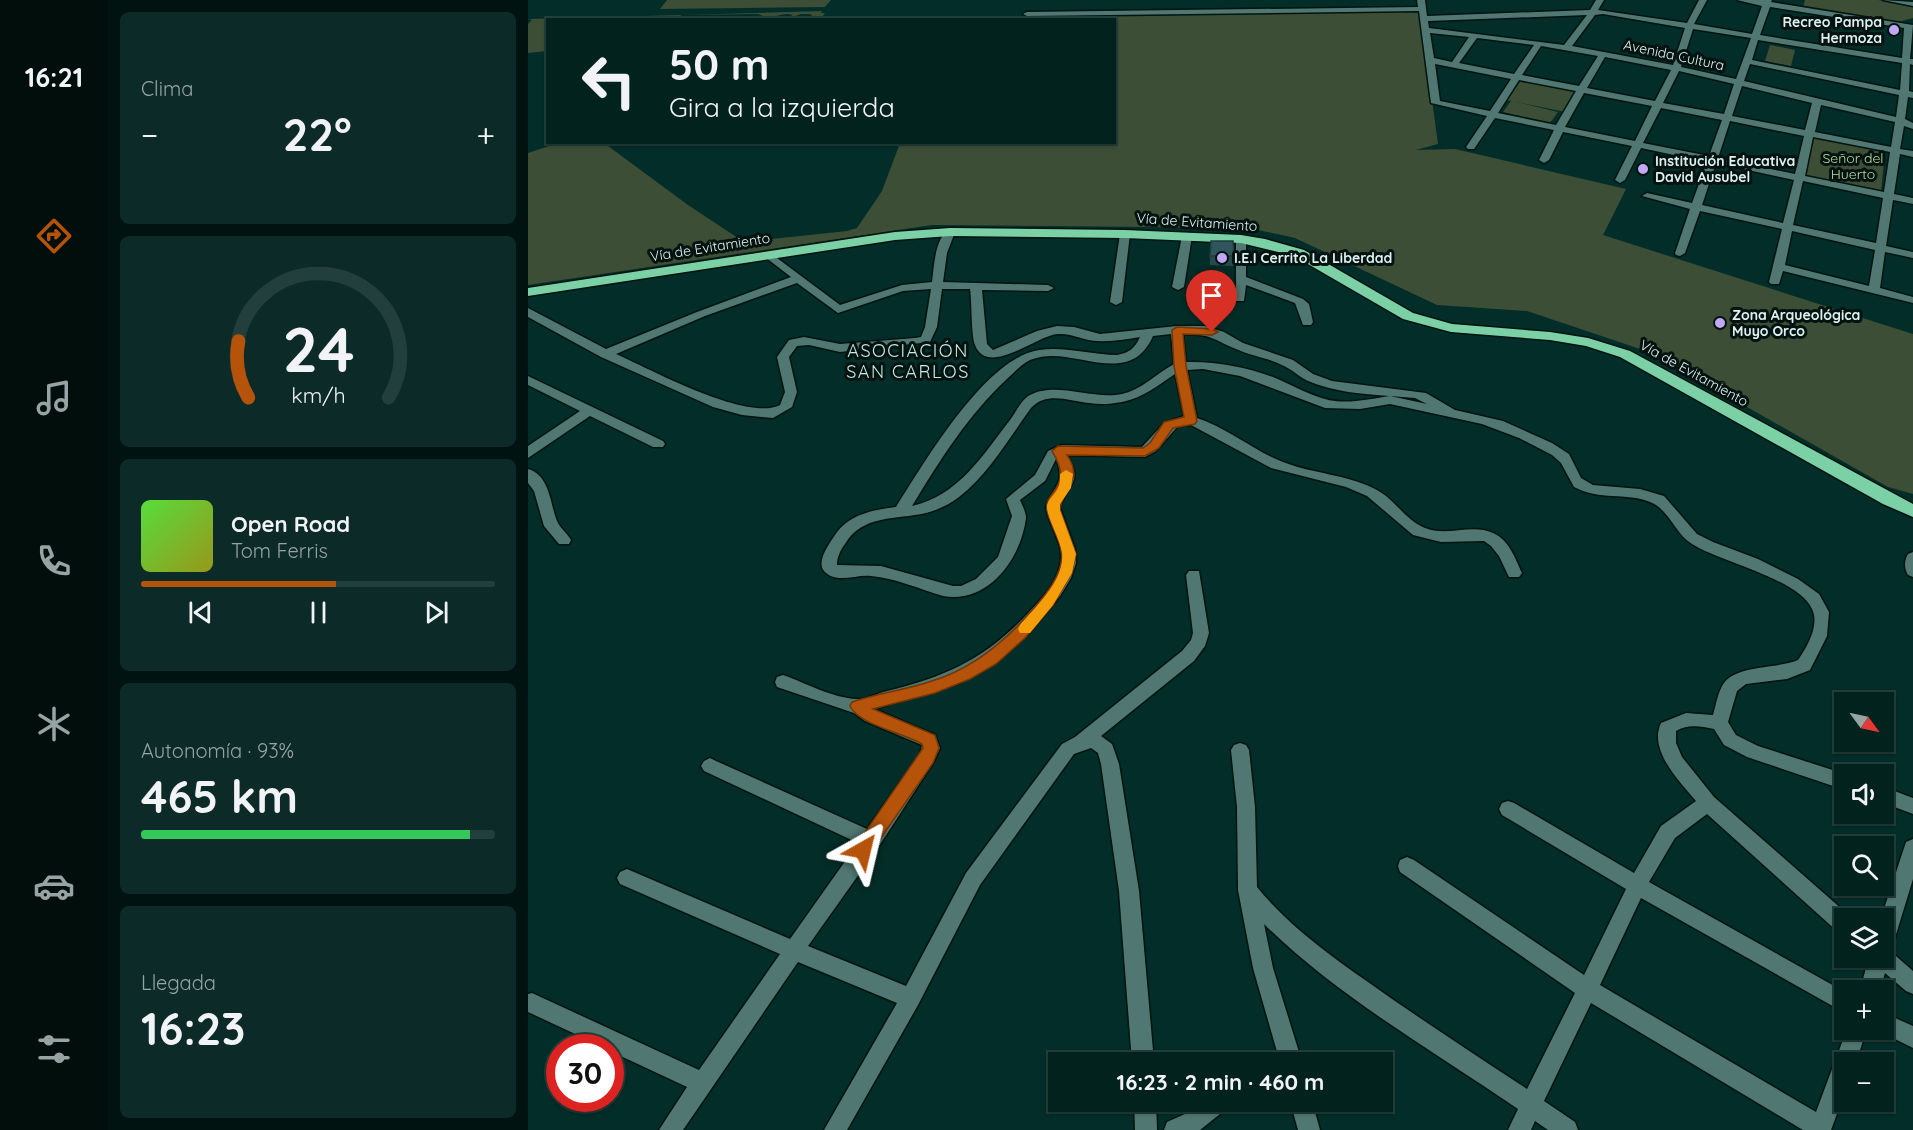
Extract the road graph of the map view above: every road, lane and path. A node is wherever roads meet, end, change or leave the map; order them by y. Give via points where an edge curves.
1 (1184, 0) edge
2 (1299, 0) edge
3 (1600, 0) edge
4 (1703, 0) edge
5 (1741, 0) edge
6 (1887, 0) edge
7 (1767, 2) edge
8 (1913, 4) edge
9 (1292, 9) junction
10 (1422, 9) edge
11 (1183, 12) junction
12 (1593, 12) junction
13 (1027, 14) dead end
14 (1690, 25) junction
15 (1908, 25) edge
16 (1425, 30) junction
17 (1755, 35) junction
18 (1474, 36) junction
19 (1539, 43) junction
20 (1566, 48) junction
21 (1603, 54) junction
22 (1429, 60) junction
23 (1746, 61) junction
24 (1910, 61) edge
25 (1454, 64) junction
26 (1676, 68) junction
27 (1517, 77) junction
28 (1739, 83) junction
29 (1582, 89) junction
30 (1908, 94) edge
31 (1817, 101) junction
32 (1656, 104) junction
33 (1492, 114) junction
34 (1727, 118) junction
35 (1898, 120) junction
36 (1913, 126) edge
37 (1560, 128) junction
38 (1809, 134) junction
39 (1638, 145) junction
40 (1471, 147) dead end
41 (1894, 150) junction
42 (1913, 154) edge
43 (1544, 160) dead end
44 (1712, 160) junction
45 (1799, 177) junction
46 (1620, 180) dead end
47 (1647, 196) dead end
48 (1887, 196) junction
49 (1913, 201) edge
50 (1695, 208) junction
51 (1789, 228) junction
52 (950, 232) junction
53 (1125, 234) junction
54 (1186, 236) junction
55 (1241, 239) junction
56 (1880, 248) junction
57 (1680, 253) dead end
58 (769, 255) junction
59 (1913, 255) edge
60 (1780, 267) junction
61 (797, 279) junction
62 (1240, 279) junction
63 (1775, 282) dead end
64 (936, 285) junction
65 (976, 287) junction
66 (1178, 287) dead end
67 (1048, 288) dead end
68 (1874, 290) junction
69 (528, 292) edge
70 (1240, 299) dead end
71 (1913, 300) edge
72 (1116, 302) dead end
73 (528, 312) edge
74 (1307, 322) dead end
75 (1177, 330) junction
76 (1148, 333) junction
77 (605, 354) junction
78 (1180, 366) junction
79 (528, 380) edge
80 (588, 411) junction
81 (1447, 412) junction
82 (1191, 421) junction
83 (658, 444) dead end
84 (1058, 451) junction
85 (528, 453) edge
86 (528, 474) edge
87 (901, 511) junction
88 (1913, 511) edge
89 (564, 540) dead end
90 (1913, 558) edge
91 (1913, 572) edge
92 (1514, 573) dead end
93 (1194, 575) dead end
94 (783, 682) dead end
95 (858, 706) junction
96 (1719, 723) junction
97 (1082, 742) junction
98 (1240, 750) dead end
99 (710, 766) dead end
100 (1834, 778) edge
101 (1894, 799) edge
102 (1708, 803) junction
103 (1913, 806) edge
104 (1508, 809) dead end
105 (872, 840) junction
106 (1913, 848) edge
107 (1407, 866) dead end
108 (627, 878) dead end
109 (1639, 885) junction
110 (1248, 890) junction
111 (1894, 909) edge
112 (1834, 915) edge
113 (795, 951) junction
114 (1893, 968) edge
115 (1913, 984) edge
116 (1587, 989) junction
117 (1834, 997) edge
118 (911, 998) junction
119 (532, 1003) dead end
120 (1894, 1028) edge
121 (1913, 1037) edge
122 (1142, 1052) edge
123 (1289, 1052) edge
124 (704, 1083) junction
125 (1834, 1093) edge
126 (1531, 1104) junction
127 (1145, 1112) edge
128 (1208, 1112) edge
129 (1304, 1112) edge
130 (1821, 1129) edge
131 (670, 1130) edge
132 (835, 1130) edge
133 (1146, 1130) edge
134 (1175, 1130) edge
135 (1310, 1130) edge
136 (1519, 1130) edge
137 (1567, 1130) edge

1 - 11 street
2 - 9 street
3 - 12 street
4 - 14 street
5 - 7 street
6 - 8 street
7 - 15 street
7 - 17 street
9 - 10 street
9 - 11 street
10 - 12 street
10 - 16 street
11 - 13 street via 1090,10
12 - 14 street
12 - 20 street
14 - 17 street
14 - 26 street
15 - 24 street
16 - 18 street, Avenida Cultura
16 - 22 street
17 - 23 street
17 - 24 street
18 - 19 street, Avenida Cultura
18 - 25 street
19 - 20 street, Avenida Cultura
19 - 27 street
20 - 21 street, Avenida Cultura
21 - 26 street, Avenida Cultura
21 - 29 street
22 - 25 street
22 - 33 street via 1436,103
23 - 28 street
23 - 30 street
24 - 30 street
25 - 27 street
26 - 28 street, Avenida Cultura
26 - 32 street
27 - 29 street
27 - 33 street
28 - 31 street, Avenida Cultura
28 - 34 street
29 - 32 street
29 - 37 street
30 - 35 street
31 - 35 street, Avenida Cultura
31 - 38 street
32 - 34 street
32 - 39 street
33 - 37 street
33 - 40 street
34 - 38 street
34 - 44 street
35 - 36 street, Avenida Cultura
35 - 41 street
37 - 39 street
37 - 43 street
38 - 41 street
38 - 45 street
39 - 44 street
39 - 46 street
41 - 42 street
41 - 48 street
44 - 45 street
44 - 50 street
45 - 48 street
45 - 51 street
47 - 50 street
48 - 49 street
48 - 56 street
50 - 51 street
50 - 57 street
51 - 56 street
51 - 60 street
52 - 53 highway, Vía de Evitamiento
52 - 58 highway, Vía de Evitamiento
52 - 64 street
53 - 54 highway, Vía de Evitamiento
53 - 72 street
54 - 55 highway, Vía de Evitamiento
54 - 66 street
55 - 62 street
55 - 88 highway, Vía de Evitamiento via 1299,253 1408,316 1451,328 1588,342 1625,354
56 - 59 street
56 - 68 street
58 - 61 street
58 - 69 highway, Vía de Evitamiento
60 - 63 street
60 - 68 street
61 - 64 street via 838,309 902,288
61 - 77 street
62 - 70 street
62 - 74 street via 1299,301
64 - 65 street
64 - 77 street via 926,339 845,348 808,340 793,343 783,357 791,392 786,407 773,414 723,406
65 - 67 street
65 - 76 street via 981,345 990,354 999,354 1049,331 1074,331 1100,338
68 - 71 street
73 - 77 street
75 - 76 street
75 - 78 street
75 - 81 street via 1220,334 1239,346 1289,363 1309,377 1336,386 1416,394
76 - 87 street via 1140,349 1123,357 1106,359 1050,352 1024,358 993,384 961,420
78 - 81 street via 1203,365 1242,372 1325,404 1401,401
78 - 82 street
78 - 87 street via 1135,395 1099,400 1052,394 1034,398 956,492 925,509
79 - 80 street
80 - 83 street
80 - 85 street
81 - 96 street via 1479,418 1547,446 1564,457 1580,485 1618,494 1646,495 1659,501 1684,532 1700,543 1778,575 1819,605 1821,624 1804,665 1787,672 1742,678 1730,687
82 - 84 street via 1168,425 1155,445 1145,452
82 - 92 street via 1280,466 1365,489 1420,532 1436,537 1473,533 1489,536
84 - 87 street via 1048,458 1041,477 1013,498 1019,516 1005,560 989,578 963,592 878,571 839,573 830,568 828,560 851,525 868,515
84 - 95 street via 1066,463 1067,478 1053,510 1069,554 1065,573 1048,602 1020,634 965,674 935,687
86 - 89 street via 542,489 551,526
90 - 91 street
93 - 97 street via 1199,642 1188,656
94 - 95 street
95 - 105 street via 871,716 919,734 929,740 931,748
96 - 100 street via 1730,740 1754,752
96 - 102 street via 1697,718 1682,720 1667,728 1666,734 1675,762
97 - 118 street via 1068,749 973,879
97 - 122 street via 1093,740 1106,750 1110,764 1129,891
98 - 110 street
99 - 105 street
101 - 103 street
102 - 109 street via 1668,832
102 - 112 street
104 - 109 street
105 - 113 street
106 - 111 street
107 - 116 street
108 - 113 street
109 - 116 street
109 - 117 street
110 - 123 street via 1263,968
110 - 126 street via 1264,912 1291,937 1395,1014
113 - 118 street
113 - 124 street
114 - 115 street
116 - 126 street
116 - 130 street
118 - 132 street
119 - 124 street
120 - 121 street
124 - 131 street
125 - 130 street
126 - 136 street
126 - 137 street
127 - 133 street
128 - 134 street
129 - 135 street

